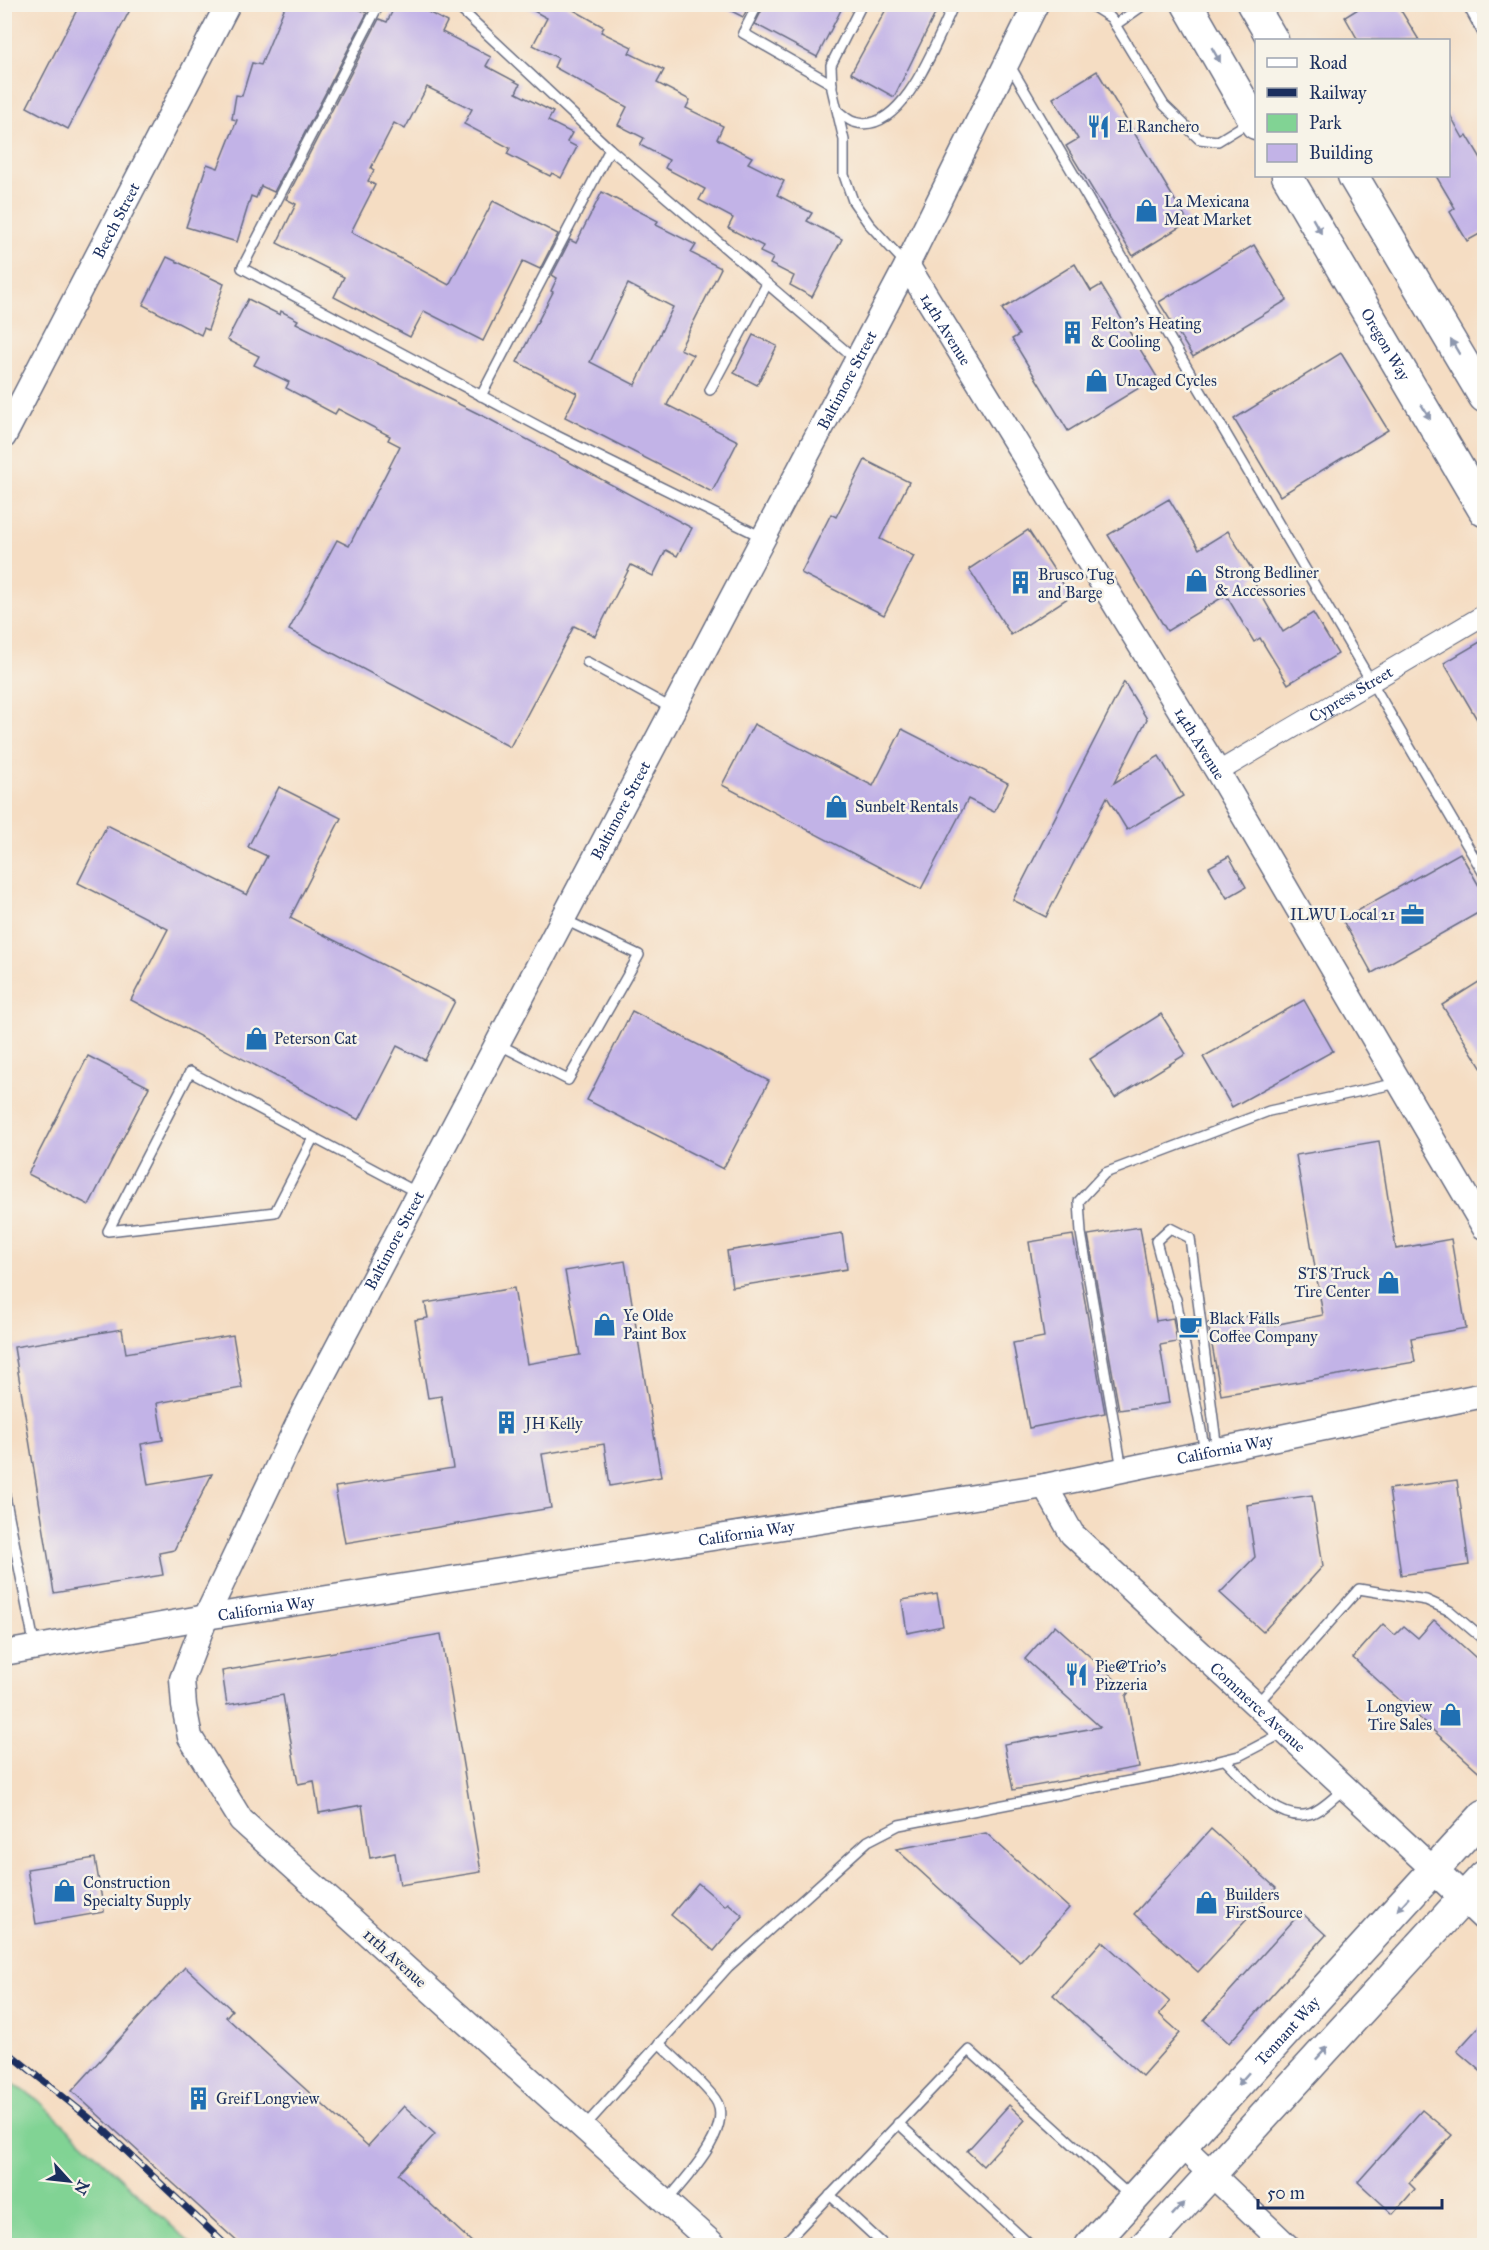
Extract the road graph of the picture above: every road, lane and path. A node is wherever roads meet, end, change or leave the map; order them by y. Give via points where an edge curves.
1 (228, 4) edge
2 (379, 4) edge
3 (455, 4) edge
4 (758, 4) edge
5 (862, 4) edge
6 (954, 4) edge
7 (1036, 4) edge
8 (1089, 4) edge
9 (1145, 4) edge
10 (1187, 4) edge
11 (1252, 4) edge
12 (1467, 4) edge
13 (1115, 25) junction
14 (1485, 35) edge
15 (1272, 39) edge
16 (1008, 62) junction
17 (832, 84) junction
18 (839, 112) junction
19 (1255, 121) edge
20 (610, 149) junction
21 (1288, 177) edge
22 (1354, 177) edge
23 (907, 265) junction
24 (767, 284) junction
25 (857, 361) junction
26 (710, 390) dead end
27 (481, 396) junction
28 (1485, 397) edge
29 (4, 436) edge
30 (1485, 511) edge
31 (764, 538) junction
32 (1485, 615) edge
33 (587, 662) dead end
34 (1371, 682) junction
35 (674, 709) junction
36 (1218, 772) junction
37 (1485, 874) edge
38 (563, 919) junction
39 (497, 1044) junction
40 (1400, 1083) junction
41 (313, 1138) junction
42 (418, 1193) junction
43 (1485, 1227) edge
44 (1485, 1395) edge
45 (1211, 1451) junction
46 (1122, 1470) junction
47 (1045, 1486) junction
48 (4, 1491) edge
49 (206, 1617) junction
50 (1485, 1640) edge
51 (35, 1648) junction
52 (4, 1653) edge
53 (1257, 1705) junction
54 (1285, 1732) junction
55 (1225, 1760) junction
56 (1346, 1788) junction
57 (1485, 1815) edge
58 (1434, 1870) junction
59 (1485, 1876) edge
60 (1474, 1907) edge
61 (659, 2043) junction
62 (898, 2123) junction
63 (583, 2127) junction
64 (1182, 2146) junction
65 (1211, 2173) junction
66 (830, 2195) junction
67 (1133, 2199) junction
68 (666, 2202) junction
69 (715, 2246) edge
70 (782, 2246) edge
71 (885, 2246) edge
72 (1031, 2246) edge
73 (1090, 2246) edge
74 (1145, 2246) edge
75 (1287, 2246) edge

1 - 29 street, Beech Street
2 - 27 lane via 243,268
3 - 20 lane
4 - 17 lane via 743,33
5 - 17 lane via 831,65
6 - 18 lane via 907,98 890,115 870,124 853,122
7 - 16 street, Baltimore Street
8 - 13 lane
9 - 13 lane
10 -> 19 main road
11 - 15 main road
12 - 14 lane
13 - 19 lane via 1164,105 1199,139 1218,141
16 - 23 street, Baltimore Street
16 - 34 lane
17 - 18 lane
18 - 23 lane via 844,175 853,201 868,224
20 - 24 lane
20 - 27 lane
21 -> 30 main road, Oregon Way
28 -> 22 main road
23 - 25 street, Baltimore Street
23 - 36 street, 14th Avenue
24 - 25 lane
24 - 26 lane
25 - 31 street, Baltimore Street
27 - 31 lane
31 - 35 street, Baltimore Street
32 - 34 street, Cypress Street
33 - 35 lane
34 - 36 street, Cypress Street
34 - 37 lane
35 - 38 street, Baltimore Street
36 - 40 street, 14th Avenue
38 - 39 street, Baltimore Street
38 - 39 lane via 639,955 568,1080
39 - 42 street, Baltimore Street
40 - 43 street, 14th Avenue
40 - 46 lane via 1269,1111 1105,1173 1079,1202
41 - 41 lane via 190,1072 108,1231 275,1212
41 - 42 lane
42 - 49 street, Baltimore Street via 304,1411
44 - 45 street, California Way
45 - 45 lane via 1190,1238 1170,1228 1156,1241 1176,1299
45 - 46 street, California Way
46 - 47 street, California Way
47 - 49 street, California Way
47 - 53 street, Commerce Avenue via 1072,1534
48 - 51 lane
49 - 51 street, California Way
49 - 63 street, 11th Avenue via 182,1679 184,1706 190,1737 242,1820
50 - 53 lane via 1450,1611 1425,1600 1359,1589
51 - 52 street, California Way
53 - 54 street, Commerce Avenue
54 - 55 lane
54 - 56 street, Commerce Avenue
55 - 56 lane via 1278,1810 1298,1816 1312,1814
55 - 61 lane via 899,1825 868,1841 728,1967
56 - 58 street, Commerce Avenue
57 - 58 main road, Tennant Way
58 - 60 main road, Commerce Avenue
58 -> 64 main road, Tennant Way
59 - 60 main road
65 -> 60 main road
61 - 63 lane
61 - 68 lane via 717,2101 719,2119 707,2151
62 - 66 lane
62 - 67 lane via 969,2050
62 - 72 lane
63 - 68 street, 11th Avenue
64 - 65 street
64 - 67 main road, Tennant Way
74 -> 65 main road
65 - 75 street
66 - 70 lane
66 - 71 lane
67 - 73 main road, Tennant Way
68 - 69 street, 11th Avenue

